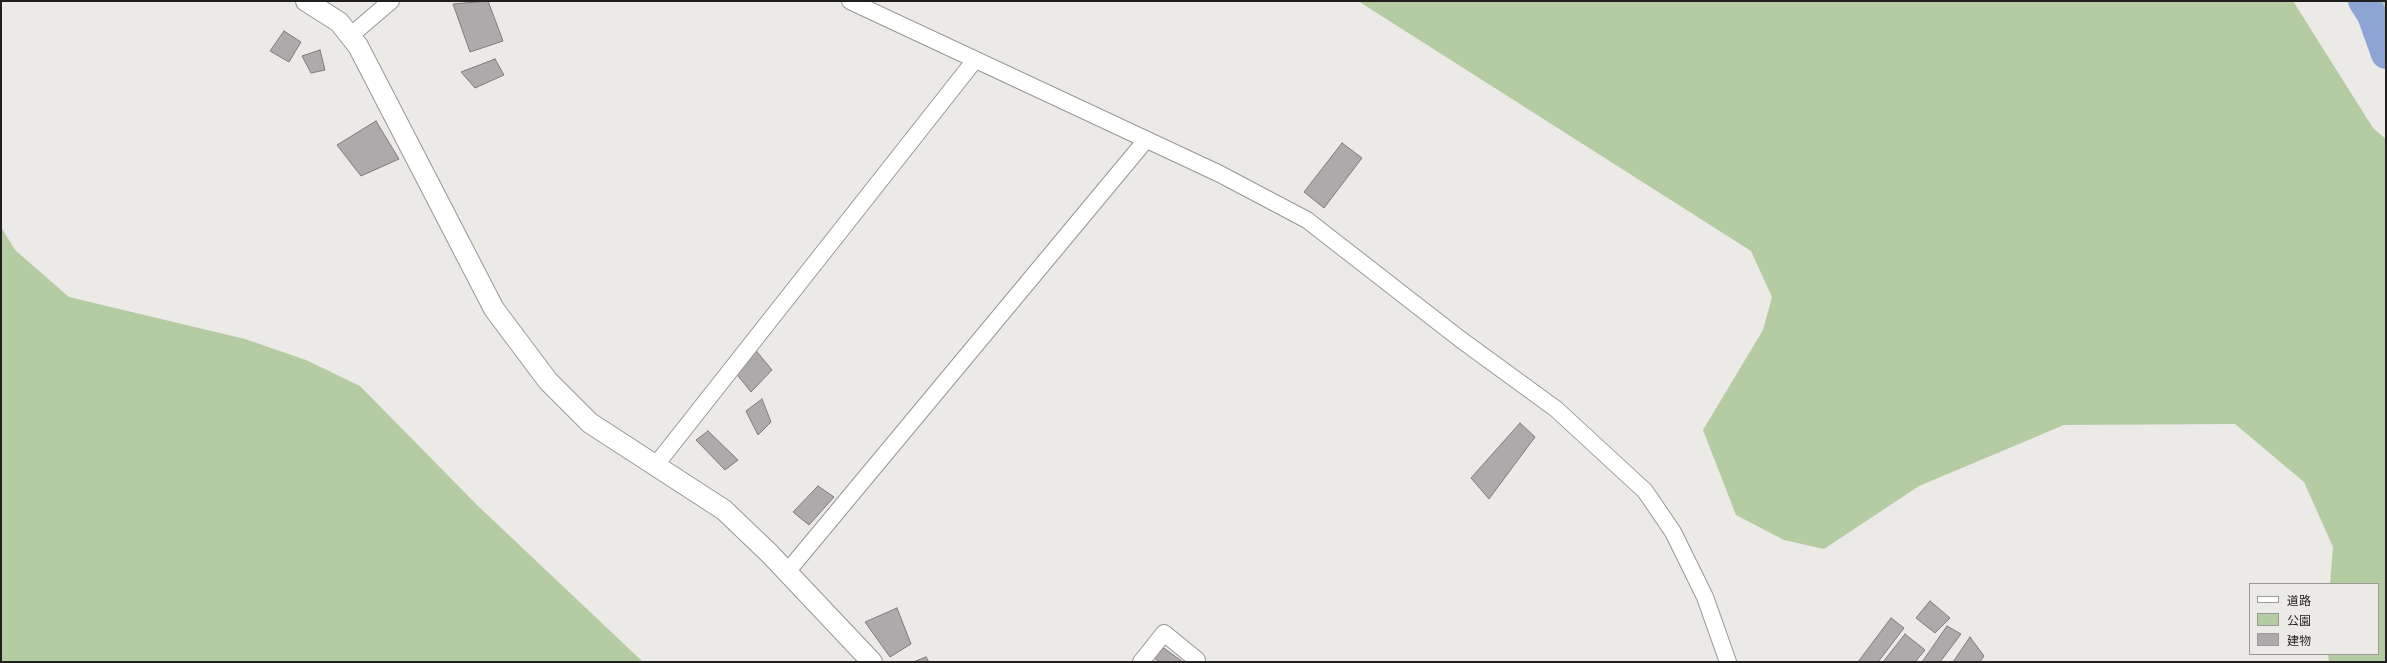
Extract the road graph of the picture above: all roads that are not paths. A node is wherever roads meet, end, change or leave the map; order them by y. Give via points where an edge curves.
1 (306, 1) edge
2 (391, 1) edge
3 (850, 1) edge
4 (350, 36) junction
5 (975, 60) junction
6 (1146, 140) junction
7 (655, 466) junction
8 (787, 572) junction
9 (1197, 660) dead end
10 (872, 662) edge
11 (1140, 662) edge
12 (1728, 662) edge

1 - 4 street via 339,22
2 - 4 street
3 - 5 street
4 - 7 street via 365,59 494,309 548,381 590,423
5 - 6 street
5 - 7 street
6 - 8 street
6 - 12 street via 1220,174 1307,220 1460,339 1556,409 1645,491 1658,508 1705,596
7 - 8 street via 724,510
8 - 10 street
9 - 11 street via 1164,633

